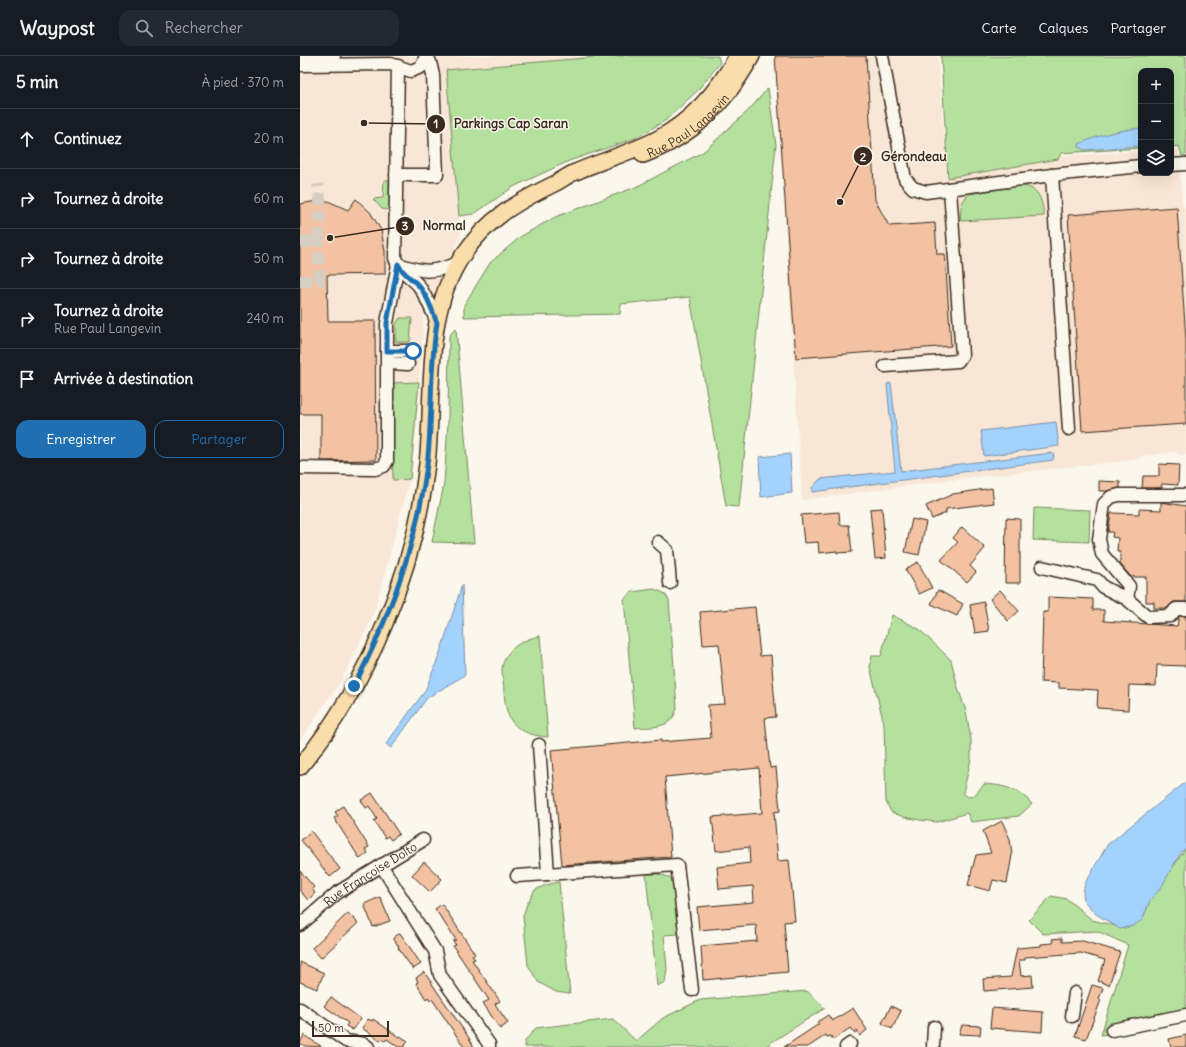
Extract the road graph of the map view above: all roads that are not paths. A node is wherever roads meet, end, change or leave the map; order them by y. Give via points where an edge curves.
1 (300, 56) edge
2 (334, 56) edge
3 (426, 56) edge
4 (736, 56) edge
5 (752, 56) edge
6 (882, 56) edge
7 (300, 65) edge
8 (398, 66) junction
9 (1186, 164) edge
10 (1174, 165) edge
11 (1138, 166) edge
12 (1052, 174) junction
13 (396, 175) junction
14 (556, 183) junction
15 (950, 190) junction
16 (459, 263) junction
17 (398, 264) junction
18 (437, 323) junction
19 (387, 351) junction
20 (413, 351) dead end
21 (388, 364) junction
22 (408, 364) dead end
23 (885, 366) dead end
24 (1069, 429) dead end
25 (300, 468) edge
26 (1186, 495) edge
27 (658, 542) dead end
28 (1042, 567) dead end
29 (670, 583) dead end
30 (1126, 599) junction
31 (1186, 609) edge
32 (539, 745) dead end
33 (300, 767) edge
34 (423, 840) dead end
35 (381, 865) junction
36 (548, 874) junction
37 (517, 876) dead end
38 (300, 925) edge
39 (692, 990) dead end
40 (1075, 993) dead end
41 (300, 1009) edge
42 (1072, 1016) dead end
43 (1186, 1016) edge
44 (934, 1027) dead end
45 (1112, 1030) dead end
46 (368, 1047) edge
47 (489, 1047) edge
48 (932, 1047) edge

1 - 2 street
3 - 8 street via 421,67 416,70 411,71
3 - 13 street via 433,75 437,175
4 - 14 main road, Rue Paul Langevin via 713,93 681,124 657,139 574,172
5 - 14 main road, Rue Paul Langevin via 733,86 707,117 690,132 658,150
6 - 15 street via 908,185 919,191
7 - 8 street
8 - 13 street
9 - 10 street
11 - 12 street
12 - 15 street
12 - 24 street
13 - 17 street
14 - 16 main road, Rue Paul Langevin via 527,196 501,214 463,254
15 - 23 street via 962,355 958,360
16 - 17 street via 433,272
16 - 18 main road, Rue Paul Langevin via 448,285
17 - 18 street via 418,285
17 - 19 street via 387,323
18 - 33 main road, Rue Paul Langevin via 427,464 421,505 392,607 370,655 332,723
19 - 20 street
19 - 21 street
21 - 22 street
21 - 25 street via 388,461 384,466 375,469
26 - 30 street via 1119,495 1111,497 1104,504 1099,539 1102,554 1129,586
27 - 29 street via 667,550
28 - 30 street via 1097,580 1103,587
30 - 31 street via 1148,617 1170,616 1176,609
32 - 36 street
34 - 35 street, Rue Françoise Dolto
35 - 38 street, Rue Françoise Dolto via 337,892
35 - 47 street via 435,951 440,976 479,1027
36 - 37 street
36 - 39 street via 677,865
40 - 42 street
41 - 46 street via 346,1041
43 - 45 street
44 - 48 street

